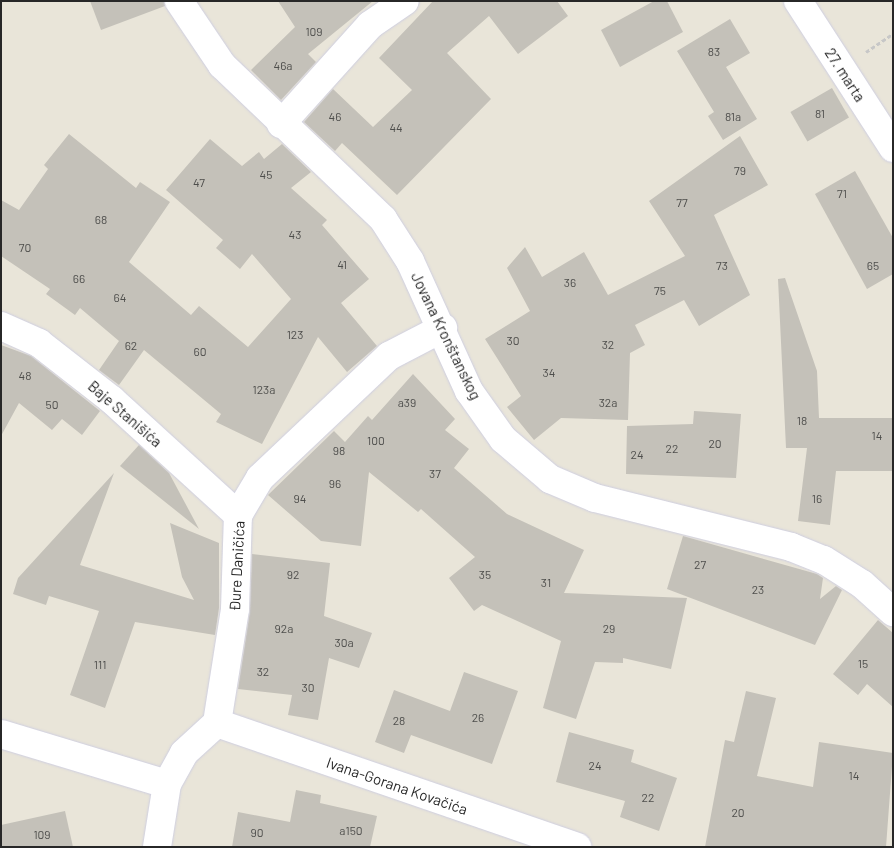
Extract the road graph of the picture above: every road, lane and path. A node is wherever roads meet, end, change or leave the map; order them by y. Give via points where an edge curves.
1 (179, 1) edge
2 (405, 1) edge
3 (798, 1) edge
4 (281, 124) junction
5 (893, 148) edge
6 (1, 326) edge
7 (443, 328) junction
8 (238, 516) junction
9 (893, 612) edge
10 (217, 723) junction
11 (1, 734) edge
12 (167, 784) junction
13 (157, 847) edge
14 (577, 847) edge

1 - 4 street, Jovana Kronštanskog via 222,65
2 - 4 street via 370,25
3 - 5 street, 27. marta
4 - 7 street, Jovana Kronštanskog via 383,219
6 - 8 street, Baje Stanišića via 39,343 112,400
7 - 8 street, Đure Daničića via 389,356 260,478
7 - 9 street, Jovana Kronštanskog via 469,391 503,440 550,479 595,498 791,547 862,584
8 - 10 street, Đure Daničića via 235,609
10 - 12 street via 184,753
10 - 14 street, Ivana-Gorana Kovačića
11 - 12 street
12 - 13 street

